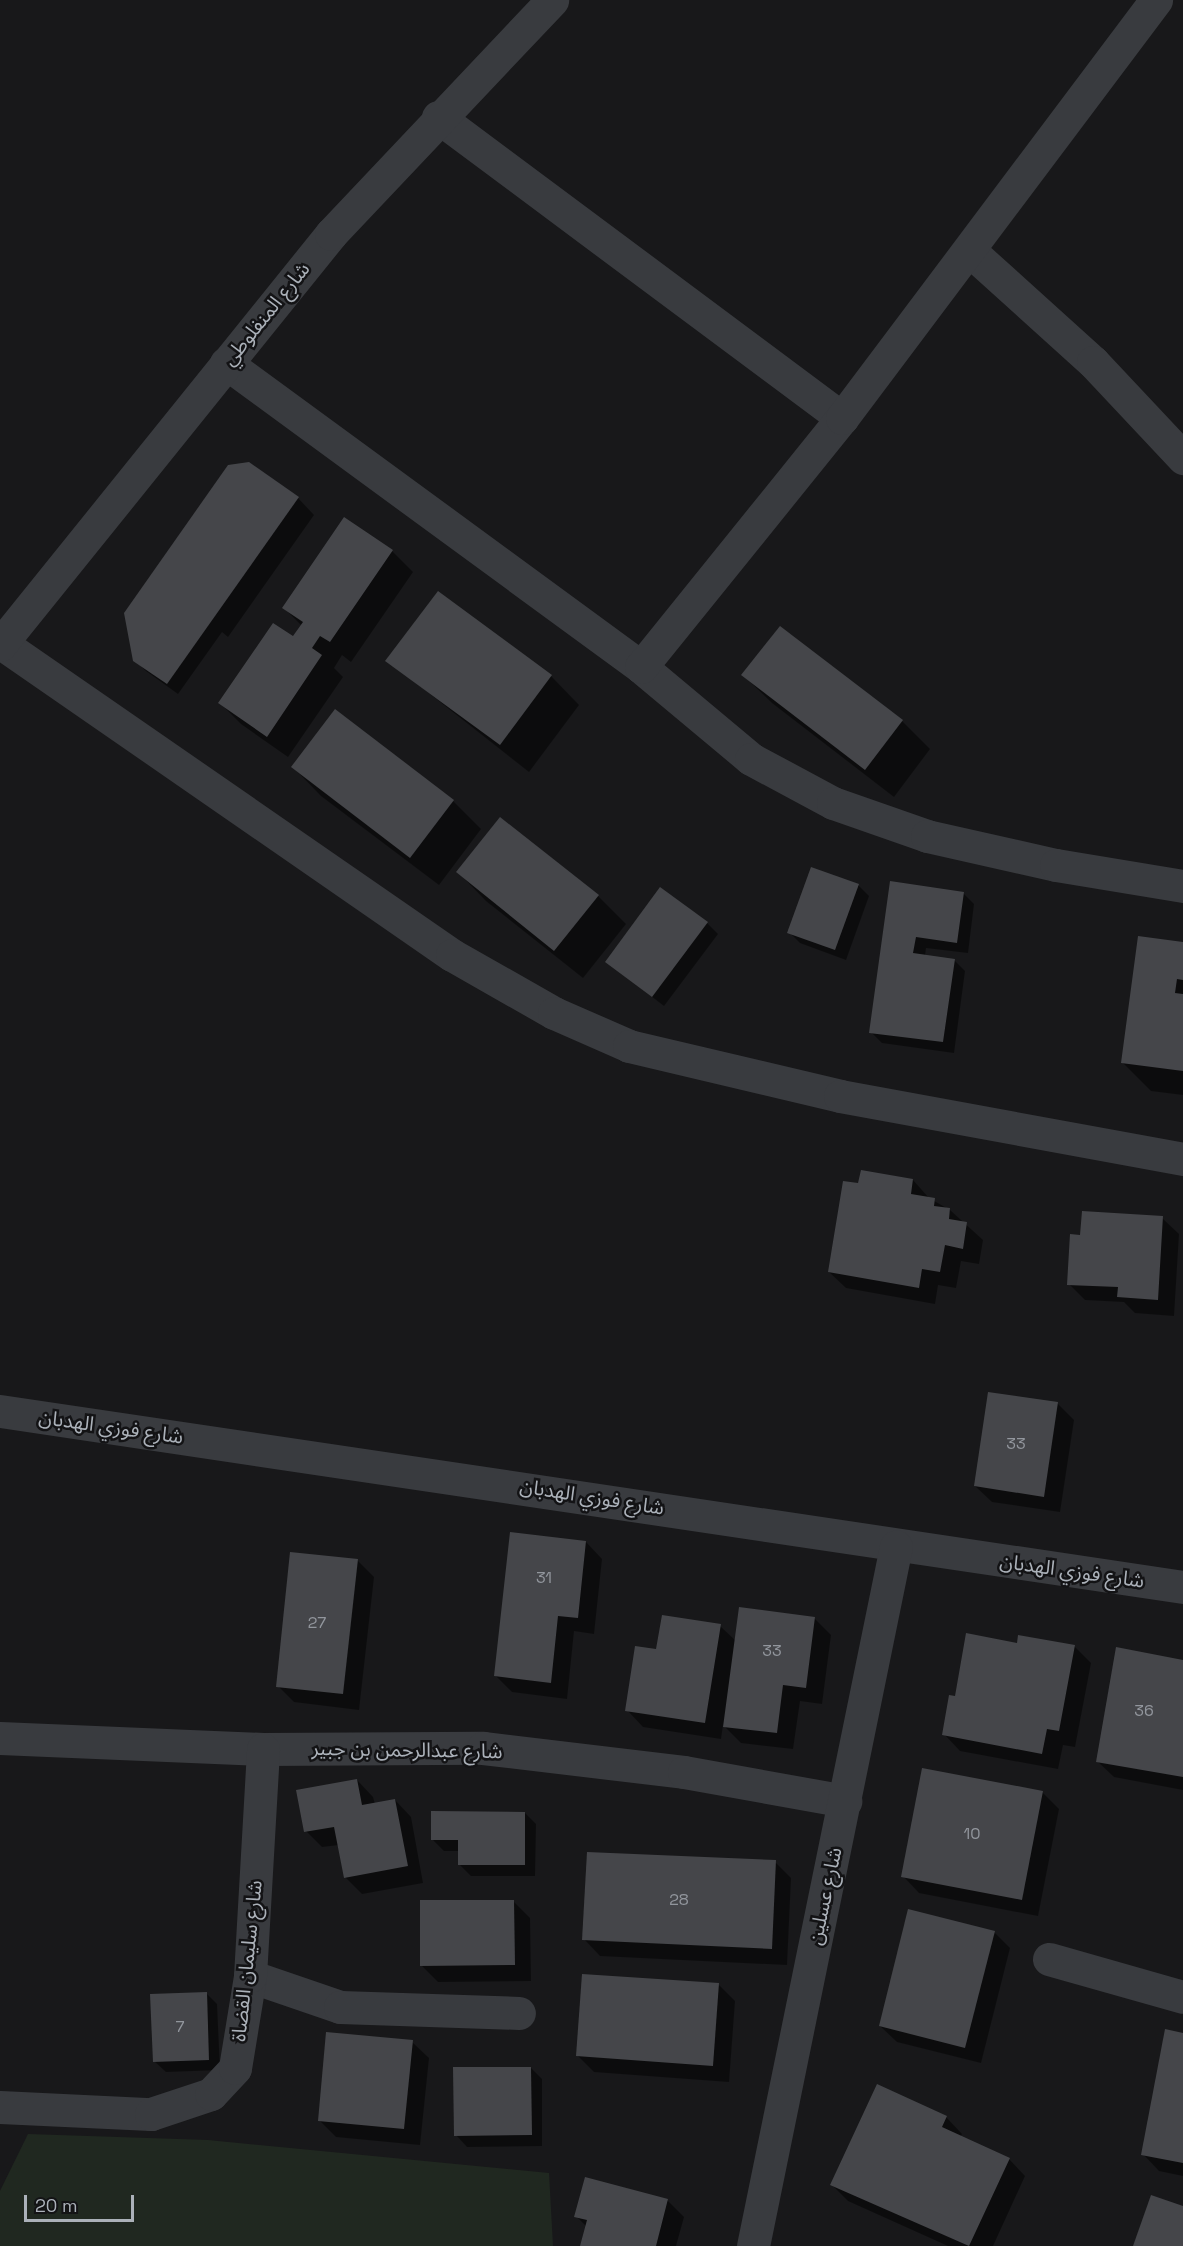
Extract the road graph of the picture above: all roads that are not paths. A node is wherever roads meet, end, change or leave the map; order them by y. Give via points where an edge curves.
1 (552, 0) edge
2 (1156, 0) edge
3 (438, 117) junction
4 (969, 250) junction
5 (226, 363) junction
6 (842, 418) junction
7 (1183, 458) edge
8 (1, 644) edge
9 (640, 667) junction
10 (1183, 886) edge
11 (1183, 1159) edge
12 (0, 1411) edge
13 (896, 1546) junction
14 (1183, 1587) edge
15 (0, 1738) edge
16 (263, 1749) junction
17 (845, 1801) junction
18 (1049, 1959) dead end
19 (250, 1976) junction
20 (1183, 1997) edge
21 (519, 2013) dead end
22 (0, 2108) edge
23 (753, 2246) edge

1 - 3 street, شارع المنفلوطي
2 - 4 street
3 - 5 street, شارع المنفلوطي via 331,234
3 - 6 street
4 - 6 street
4 - 7 street via 1093,362
5 - 8 street, شارع المنفلوطي
5 - 9 street
6 - 9 street
8 - 11 street via 452,955 554,1013 629,1046 840,1096
9 - 10 street via 751,759 833,803 927,836 1056,865
12 - 13 street, شارع فوزي الهدبان via 548,1490
13 - 14 street, شارع فوزي الهدبان
13 - 17 street, شارع عسلين
15 - 16 street, شارع عبدالرحمن بن جبير
16 - 17 street, شارع عبدالرحمن بن جبير via 483,1748 684,1772
16 - 19 street, شارع سليمان القضاة
17 - 23 street, شارع عسلين
18 - 20 street
19 - 21 street via 340,2007
19 - 22 street, شارع سليمان القضاة via 235,2068 211,2094 152,2114

